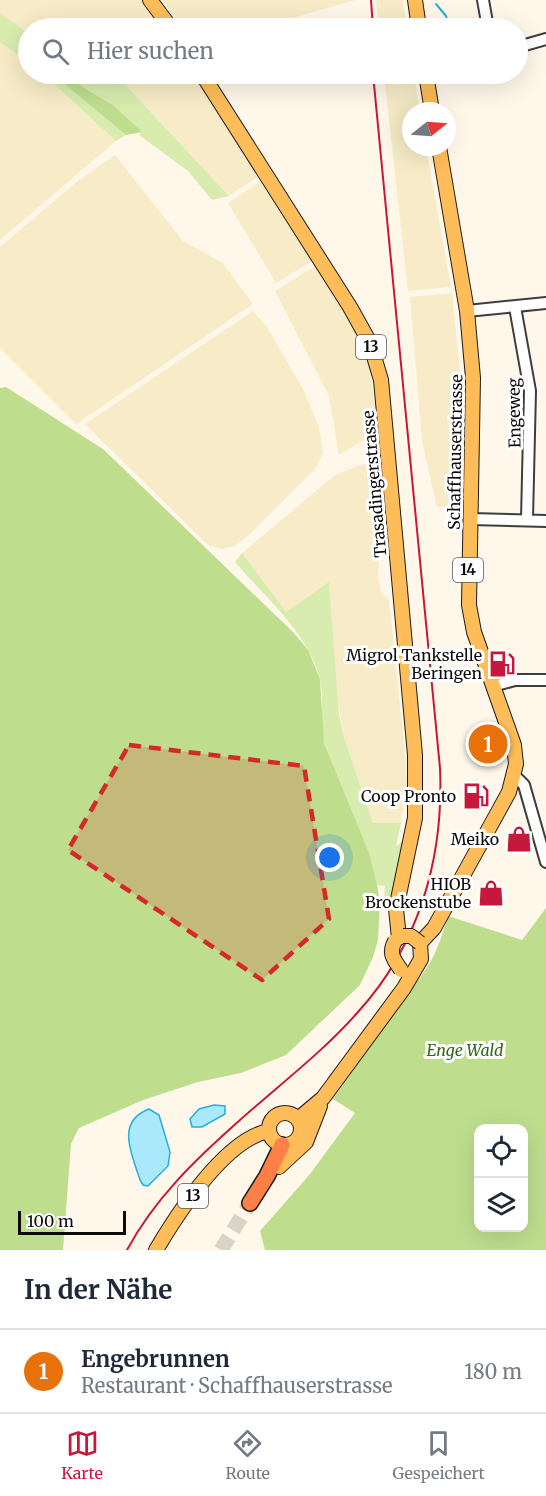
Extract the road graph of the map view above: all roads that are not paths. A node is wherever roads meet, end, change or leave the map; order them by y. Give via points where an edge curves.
1 (150, 0) edge
2 (415, 0) edge
3 (483, 0) edge
4 (164, 18) edge
5 (418, 18) edge
6 (486, 18) edge
7 (546, 39) edge
8 (528, 44) edge
9 (208, 84) edge
10 (428, 84) edge
11 (431, 102) edge
12 (441, 156) edge
13 (546, 303) edge
14 (515, 307) junction
15 (467, 311) junction
16 (470, 519) junction
17 (527, 519) junction
18 (546, 521) edge
19 (546, 680) edge
20 (493, 686) junction
21 (515, 776) junction
22 (546, 862) edge
23 (399, 938) junction
24 (421, 946) junction
25 (407, 969) junction
26 (388, 1008) junction
27 (323, 1098) junction
28 (298, 1119) junction
29 (268, 1131) junction
30 (282, 1145) junction
31 (273, 1171) junction
32 (250, 1203) tunnel mouth
33 (156, 1250) edge

1 - 4 main road
2 - 5 main road
3 - 6 street
7 - 8 street
9 - 23 main road, Trasadingerstrasse / 13 via 350,307 379,369 417,780 413,836 396,909
10 - 11 main road
12 - 15 main road, Schaffhauserstrasse / 14
13 - 14 street
14 - 15 street
14 - 17 street, Engeweg via 530,391
15 - 16 main road, Schaffhauserstrasse / 14 via 474,402
16 - 17 street
16 - 20 main road, Schaffhauserstrasse / 14 via 469,605
17 - 18 street
19 - 20 street via 515,680
20 - 21 main road, Schaffhauserstrasse / 14 via 514,745
21 - 22 street via 524,785
21 - 24 main road, Schaffhauserstrasse / 14 via 502,806
23 - 24 main road, bridge via 411,936
23 - 25 main road, 13, bridge via 391,948 392,957
24 - 25 main road, 13 via 421,959
25 - 26 main road, 13
25 - 26 main road, 13 via 404,988
26 - 27 main road, 13
27 - 28 main road, 13
27 - 31 main road via 306,1142
28 - 29 main road, 13 via 290,1113 277,1114
28 - 30 main road via 299,1136
29 - 30 main road
29 - 33 main road, 13 via 250,1138 215,1169
30 - 31 highway
31 - 32 highway

